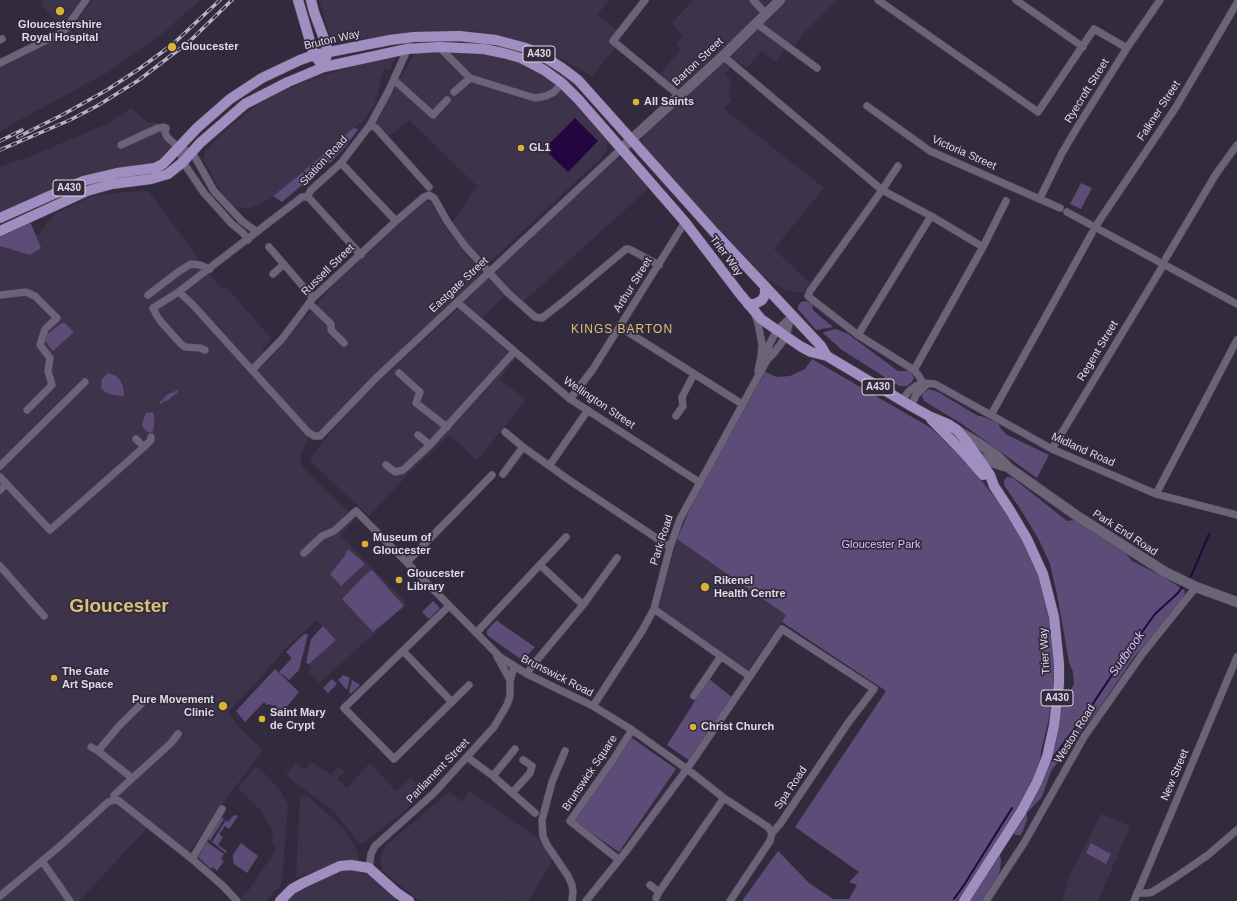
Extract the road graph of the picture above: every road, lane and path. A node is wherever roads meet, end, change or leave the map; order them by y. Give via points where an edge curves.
1 (86, 0) edge
2 (298, 0) edge
3 (311, 0) edge
4 (753, 0) edge
5 (780, 0) edge
6 (878, 0) edge
7 (1016, 0) edge
8 (1160, 0) edge
9 (642, 1) edge
10 (1237, 3) edge
11 (766, 14) junction
12 (757, 24) junction
13 (414, 37) junction
14 (438, 47) junction
15 (1083, 47) junction
16 (1127, 48) junction
17 (407, 49) junction
18 (328, 52) junction
19 (314, 55) junction
20 (723, 56) junction
21 (0, 63) edge
22 (324, 67) junction
23 (817, 68) dead end
24 (470, 78) junction
25 (394, 80) junction
26 (562, 83) junction
27 (454, 92) dead end
28 (680, 96) junction
29 (447, 100) dead end
30 (867, 106) dead end
31 (370, 125) junction
32 (631, 140) junction
33 (121, 145) dead end
34 (1237, 145) edge
35 (179, 148) junction
36 (621, 149) junction
37 (192, 152) junction
38 (183, 162) junction
39 (341, 163) junction
40 (898, 166) dead end
41 (429, 186) dead end
42 (882, 190) junction
43 (307, 197) junction
44 (1040, 198) junction
45 (1006, 200) dead end
46 (1060, 208) dead end
47 (1067, 212) dead end
48 (931, 216) junction
49 (0, 218) edge
50 (396, 221) junction
51 (685, 222) junction
52 (1094, 230) junction
53 (0, 231) edge
54 (257, 232) junction
55 (248, 240) junction
56 (269, 247) dead end
57 (983, 247) junction
58 (360, 255) junction
59 (1165, 261) junction
60 (284, 264) junction
61 (659, 264) junction
62 (210, 268) junction
63 (489, 272) junction
64 (274, 274) dead end
65 (765, 287) junction
66 (179, 292) junction
67 (0, 295) edge
68 (148, 295) dead end
69 (311, 300) junction
70 (457, 302) junction
71 (1237, 304) edge
72 (751, 307) junction
73 (791, 316) junction
74 (620, 327) junction
75 (776, 330) junction
76 (858, 335) junction
77 (786, 337) junction
78 (1237, 340) edge
79 (344, 343) dead end
80 (205, 350) dead end
81 (514, 352) junction
82 (827, 356) junction
83 (767, 360) junction
84 (252, 370) junction
85 (914, 370) junction
86 (399, 373) dead end
87 (694, 374) junction
88 (755, 381) junction
89 (85, 382) dead end
90 (925, 384) junction
91 (570, 399) junction
92 (742, 404) junction
93 (906, 404) junction
94 (27, 410) dead end
95 (588, 410) junction
96 (991, 415) junction
97 (676, 416) dead end
98 (929, 416) junction
99 (447, 427) junction
100 (957, 430) junction
101 (505, 432) dead end
102 (418, 435) dead end
103 (151, 436) dead end
104 (136, 439) dead end
105 (430, 445) junction
106 (144, 447) junction
107 (523, 447) junction
108 (1052, 449) junction
109 (963, 452) junction
110 (977, 457) junction
111 (386, 465) dead end
112 (0, 466) edge
113 (549, 466) junction
114 (1009, 468) junction
115 (503, 474) dead end
116 (492, 475) dead end
117 (0, 477) edge
118 (699, 482) junction
119 (6, 484) junction
120 (994, 486) junction
121 (0, 490) edge
122 (1156, 494) junction
123 (1237, 515) edge
124 (566, 537) dead end
125 (670, 547) junction
126 (304, 553) dead end
127 (617, 558) dead end
128 (407, 562) junction
129 (0, 566) edge
130 (540, 566) junction
131 (1196, 587) junction
132 (1237, 602) edge
133 (583, 605) junction
134 (449, 606) junction
135 (654, 608) junction
136 (44, 616) dead end
137 (476, 633) junction
138 (403, 651) junction
139 (495, 652) junction
140 (721, 656) junction
141 (1237, 657) edge
142 (514, 666) junction
143 (527, 674) junction
144 (749, 676) junction
145 (510, 680) junction
146 (469, 685) dead end
147 (694, 696) dead end
148 (452, 702) junction
149 (142, 703) dead end
150 (594, 706) junction
151 (632, 730) junction
152 (178, 734) dead end
153 (91, 747) dead end
154 (515, 749) dead end
155 (98, 751) junction
156 (565, 751) dead end
157 (466, 757) junction
158 (523, 760) dead end
159 (687, 769) junction
160 (493, 776) junction
161 (132, 778) junction
162 (512, 793) junction
163 (724, 798) junction
164 (114, 800) junction
165 (222, 809) dead end
166 (535, 813) dead end
167 (1237, 830) edge
168 (772, 833) junction
169 (192, 859) junction
170 (619, 860) junction
171 (42, 861) junction
172 (369, 868) junction
173 (650, 886) dead end
174 (1137, 893) junction
175 (0, 896) edge
176 (70, 901) edge
177 (237, 901) edge
178 (280, 901) edge
179 (409, 901) edge
180 (572, 901) edge
181 (586, 901) edge
182 (730, 901) edge
183 (964, 901) edge
184 (986, 901) edge
185 (1134, 901) edge

1 - 21 street via 63,32
2 - 19 main road
3 - 18 main road
4 - 11 street
5 - 11 main road, Barton Street
6 - 15 street via 1038,112
7 - 15 street
8 - 16 street, Ryecroft Street
9 - 28 street via 612,42
10 - 52 street, Falkner Street via 1176,107
11 - 12 main road, Barton Street
12 - 20 main road, Barton Street
12 - 23 street
13 - 17 street, Station Road
13 - 18 main road, Bruton Way / A430
13 - 32 main road, Bruton Way / A430 via 480,38 512,44 540,54 578,80
14 - 17 main road, A430
14 - 24 street
14 - 26 main road, A430 via 484,49 521,58
15 - 16 street via 1094,29
16 - 44 street, Ryecroft Street via 1062,153
17 - 22 main road, A430
17 - 25 street, Station Road
18 - 19 main road, Bruton Way / A430
18 - 22 main road
19 - 22 main road
19 - 35 main road, Bruton Way / A430 via 262,78 230,99
20 - 28 main road, Barton Street
20 - 42 street
22 - 37 main road, A430 via 245,104
24 - 26 street via 535,98 554,92
24 - 27 street
25 - 29 street via 433,115
25 - 31 street, Station Road
26 - 36 main road, A430
28 - 32 main road, Barton Street
30 - 44 street, Victoria Street via 930,151
31 - 39 street, Station Road
31 - 41 street via 376,128
32 - 36 main road, Barton Street
32 - 65 main road, Trier Way / A430
33 - 35 street via 165,129 167,137
34 - 59 street, Regent Street via 1216,174
35 - 37 street
35 - 38 street
35 - 49 main road, Bruton Way / A430 via 163,164 155,168 83,181
36 - 51 main road, Trier Way / A430
36 - 63 street, Eastgate Street
37 - 38 main road, A430
37 - 54 street via 214,191 242,221
38 - 53 main road, A430 via 162,177 112,184 87,191
38 - 55 street via 204,193
39 - 43 street, Station Road via 311,190
39 - 50 street
40 - 42 street
42 - 48 street
42 - 76 street via 808,296
43 - 54 street, Station Road via 302,197
43 - 58 street
44 - 46 street, Victoria Street
45 - 57 street
47 - 52 street
48 - 57 street
48 - 76 street
50 - 58 street, Russell Street
50 - 63 street, Russell Street via 424,197 434,198 465,246
51 - 61 street, Arthur Street
51 - 72 main road, Trier Way / A430
52 - 59 street
52 - 96 street, Falkner Street
54 - 55 street, Station Road
55 - 62 street, Station Road
56 - 60 street
57 - 85 street
58 - 69 street, Russell Street
59 - 71 street
59 - 108 street, Regent Street
60 - 64 street
60 - 69 street
61 - 63 street via 626,249 542,318 535,317
61 - 74 street, Arthur Street
62 - 66 street, Station Road
62 - 68 street via 191,264
63 - 70 street, Eastgate Street
65 - 72 main road via 762,300
65 - 73 main road, Trier Way / A430
66 - 80 street, Station Road via 153,308 162,323 181,344
66 - 84 street
67 - 94 street via 26,292 35,296 57,318 45,329 40,345 50,358 48,371 52,385
69 - 79 street via 331,324 331,330
69 - 84 street, Russell Street via 282,339
70 - 81 street, Wellington Street
70 - 84 street, Eastgate Street via 365,388 322,434 314,436 308,432
72 - 75 main road, Trier Way via 761,319
72 - 88 street via 758,323 762,344
73 - 75 street, Park Road
73 - 77 street, Park Road
73 - 82 main road, Trier Way / A430 via 821,346
74 - 87 street
74 - 91 street, Arthur Street
75 - 77 main road, Trier Way
75 - 83 street, Park Road
76 - 85 street
77 - 82 main road, Trier Way / A430 via 811,352
77 - 83 street, Park Road
78 - 122 street
81 - 91 street, Wellington Street
81 - 99 street
82 - 93 main road, Trier Way / A430
83 - 88 street, Park Road
85 - 90 street
86 - 99 street via 420,392 416,403
87 - 92 street
87 - 97 street via 682,397 683,406
88 - 92 street, Park Road
89 - 112 street
90 - 93 street
90 - 93 street via 911,390
90 - 96 street, Midland Road via 935,384
91 - 95 street, Wellington Street
92 - 118 street, Park Road
93 - 98 main road, Trier Way / A430
95 - 113 street
95 - 118 street, Wellington Street
96 - 108 street, Midland Road
98 - 100 main road, Trier Way / A430
98 - 109 main road, Trier Way / A430
99 - 105 street
100 - 110 main road, Trier Way / A430
100 - 114 main road via 975,440
101 - 107 street
102 - 105 street
103 - 106 street via 151,440
104 - 106 street
105 - 111 street via 403,470 395,472
106 - 119 street via 50,530
107 - 113 street
107 - 115 street
108 - 122 street, Midland Road
109 - 110 main road, Trier Way
109 - 120 main road, Trier Way / A430
110 - 114 main road
110 - 120 main road, Trier Way / A430
113 - 125 street
114 - 131 main road, Park End Road via 1101,532 1165,572
116 - 128 street
117 - 119 street
118 - 125 street, Park Road via 680,519
119 - 121 street
120 - 183 main road, Trier Way / A430 via 1027,539 1043,574 1054,617 1059,683 1051,740 1037,782 1021,812
122 - 123 street, Midland Road
124 - 130 street
125 - 135 street, Park Road
126 - 128 street, Brunswick Road via 356,511
127 - 133 street
128 - 134 street, Brunswick Road
129 - 136 street
130 - 133 street
130 - 137 street
131 - 132 main road, Park End Road
131 - 184 street, Weston Road via 1143,653 1084,737 1024,843
133 - 143 street
134 - 137 street, Brunswick Road
134 - 138 street
135 - 140 street
135 - 150 street, Park Road
137 - 139 street, Brunswick Road
138 - 148 street
138 - 148 street via 344,708 394,759
139 - 142 street, Brunswick Road
139 - 145 street
140 - 144 street
140 - 147 street
141 - 174 street, New Street
142 - 143 street, Brunswick Road
142 - 145 street, Parliament Street
143 - 150 street, Brunswick Road
144 - 159 street
144 - 168 street, Spa Road via 782,628 874,689
145 - 157 street, Parliament Street via 509,701 503,714
146 - 148 street
149 - 155 street
150 - 151 street, Brunswick Road
151 - 159 street, Brunswick Road
151 - 170 street, Brunswick Square via 570,821
152 - 161 street
153 - 155 street
154 - 160 street
155 - 161 street
156 - 180 street via 552,782 542,820 546,845 570,881
157 - 160 street
157 - 172 street, Parliament Street via 423,803 375,846
158 - 162 street via 532,766 530,773
159 - 163 street, Brunswick Road
159 - 170 street
160 - 162 street
161 - 164 street via 114,795
162 - 166 street
163 - 168 street, Brunswick Road via 768,827
163 - 173 street via 658,895
164 - 169 street via 119,801
164 - 171 street via 108,802
165 - 169 street
167 - 174 street via 1173,880 1152,892
168 - 182 street, Spa Road via 770,841
169 - 177 street
170 - 181 street
171 - 175 street
171 - 176 street
172 - 178 main road via 340,866 292,889
172 - 179 main road
174 - 185 street, New Street

